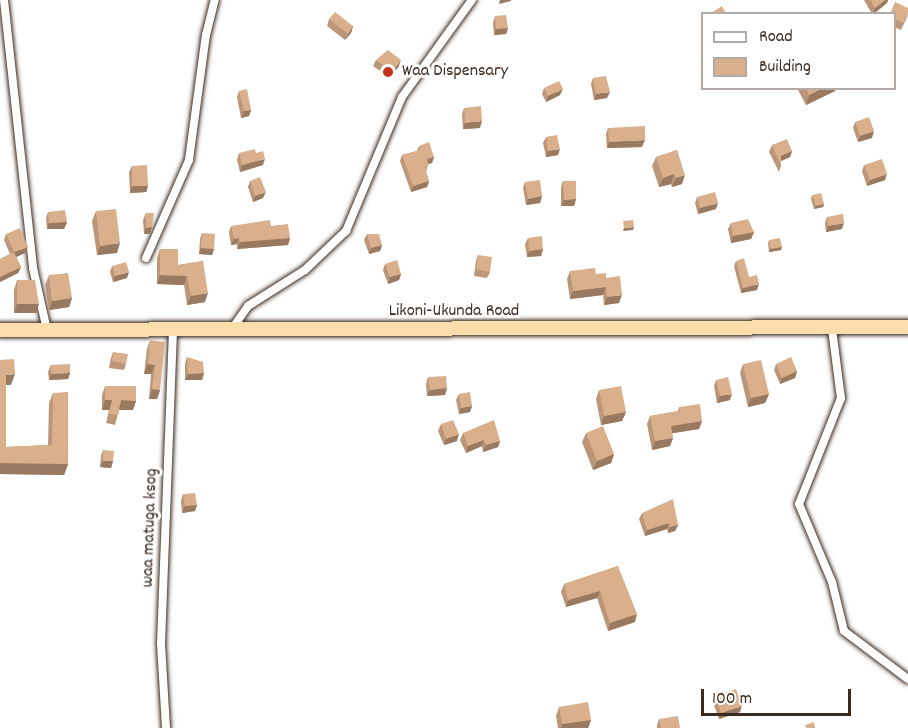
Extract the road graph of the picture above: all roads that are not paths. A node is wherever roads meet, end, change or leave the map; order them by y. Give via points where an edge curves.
1 (4, 0) edge
2 (215, 0) edge
3 (472, 0) edge
4 (146, 258) dead end
5 (908, 327) edge
6 (832, 329) junction
7 (0, 330) edge
8 (46, 330) junction
9 (173, 330) junction
10 (231, 330) junction
11 (908, 680) edge
12 (166, 728) edge

1 - 8 street via 29,236
2 - 4 street via 206,35 189,160
3 - 10 street via 402,97 346,231 305,270 248,306
5 - 6 highway, Likoni-Ukunda Road
6 - 10 highway, Likoni-Ukunda Road
6 - 11 street via 841,398 799,504 832,582 844,631
7 - 8 highway, Likoni-Ukunda Road
8 - 9 highway, Likoni-Ukunda Road
9 - 10 highway, Likoni-Ukunda Road
9 - 12 street, waa matuga ksog via 161,643

